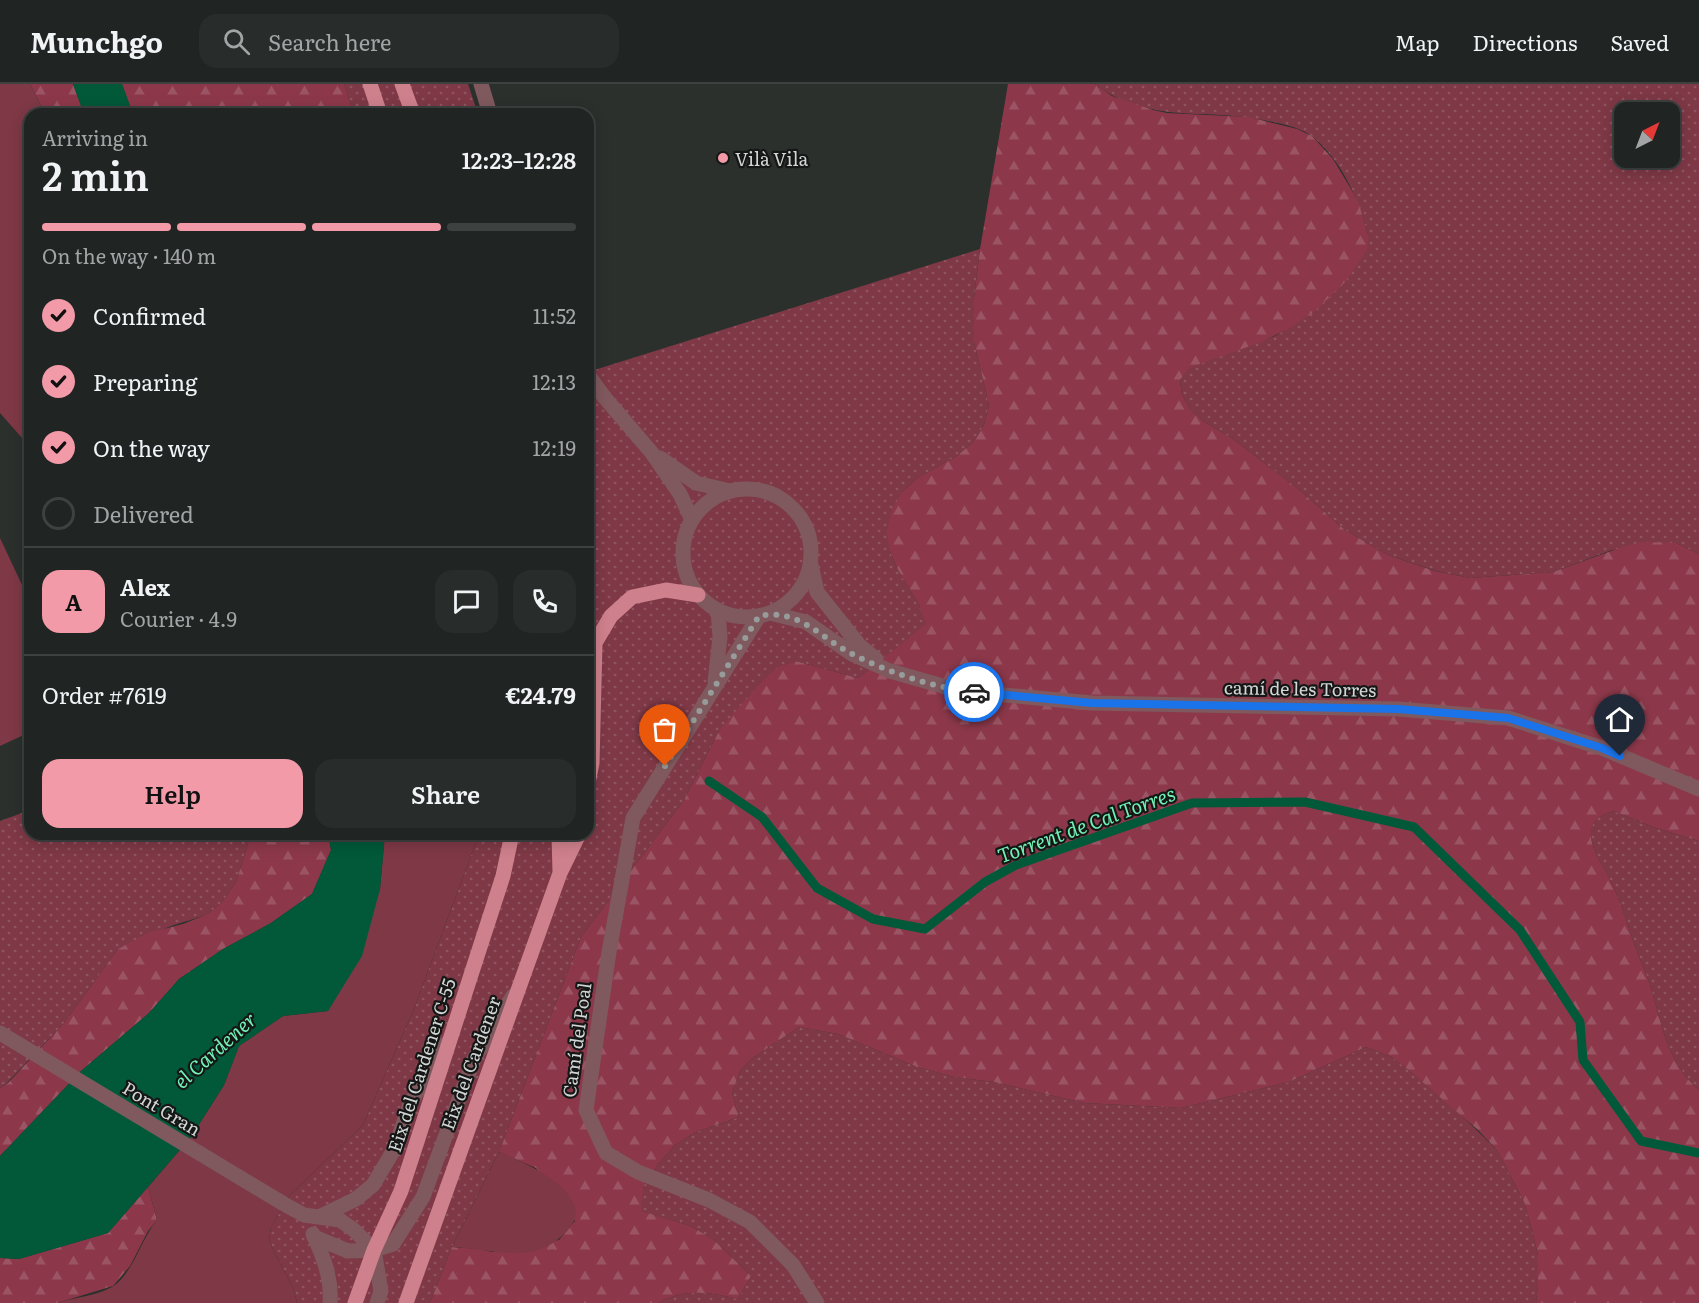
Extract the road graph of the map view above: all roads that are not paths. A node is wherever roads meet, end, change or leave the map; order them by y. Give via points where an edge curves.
1 (370, 84) edge
2 (402, 84) edge
3 (481, 84) edge
4 (378, 108) edge
5 (411, 108) edge
6 (488, 108) edge
7 (594, 383) edge
8 (652, 453) junction
9 (730, 491) junction
10 (692, 520) junction
11 (810, 563) junction
12 (698, 595) junction
13 (718, 610) junction
14 (764, 615) junction
15 (890, 671) junction
16 (594, 683) edge
17 (715, 688) junction
18 (1699, 789) edge
19 (511, 840) edge
20 (559, 840) edge
21 (576, 840) edge
22 (560, 873) junction
23 (518, 987) junction
24 (452, 1031) junction
25 (0, 1033) edge
26 (304, 1215) junction
27 (321, 1216) junction
28 (314, 1237) junction
29 (375, 1250) junction
30 (330, 1303) edge
31 (355, 1303) edge
32 (377, 1303) edge
33 (406, 1303) edge
34 (817, 1303) edge

1 - 4 main road
2 - 5 main road
3 - 6 street
7 - 8 street
8 - 9 street via 696,483
8 - 10 street via 680,494
9 - 10 street via 712,499
9 - 11 street via 754,489 789,505 807,531
10 - 12 street via 684,539 683,558 687,578
11 - 14 street via 793,599
11 - 15 street via 817,592 859,645
12 - 13 street
12 - 16 main road via 666,590 632,597 611,616 595,643
13 - 14 street via 738,617
13 - 17 street via 720,637
14 - 15 street, camí de les Torres via 806,622 852,654
14 - 17 street, Camí del Poal
15 - 18 street, camí de les Torres via 960,691 1092,703 1398,709 1508,718 1602,748
17 - 34 street, Camí del Poal via 633,818 586,1110 606,1153 638,1172 709,1200 750,1222 793,1265
19 - 24 main road, Eix del Cardener C-55 via 503,876
20 - 22 main road, Eix del Cardener
21 - 22 main road
22 - 23 main road, Eix del Cardener
23 - 29 street via 474,1059 423,1197 393,1244
23 - 33 main road, Eix del Cardener
24 - 27 street via 410,1104 395,1148 374,1185 356,1200
24 - 29 main road, Eix del Cardener C-55 via 401,1191
25 - 26 street, Pont Gran
26 - 27 street
26 - 28 street
27 - 29 street via 340,1220
28 - 29 street via 348,1251
28 - 30 street via 328,1274
29 - 31 main road, Eix del Cardener C-55
29 - 32 street via 381,1290

